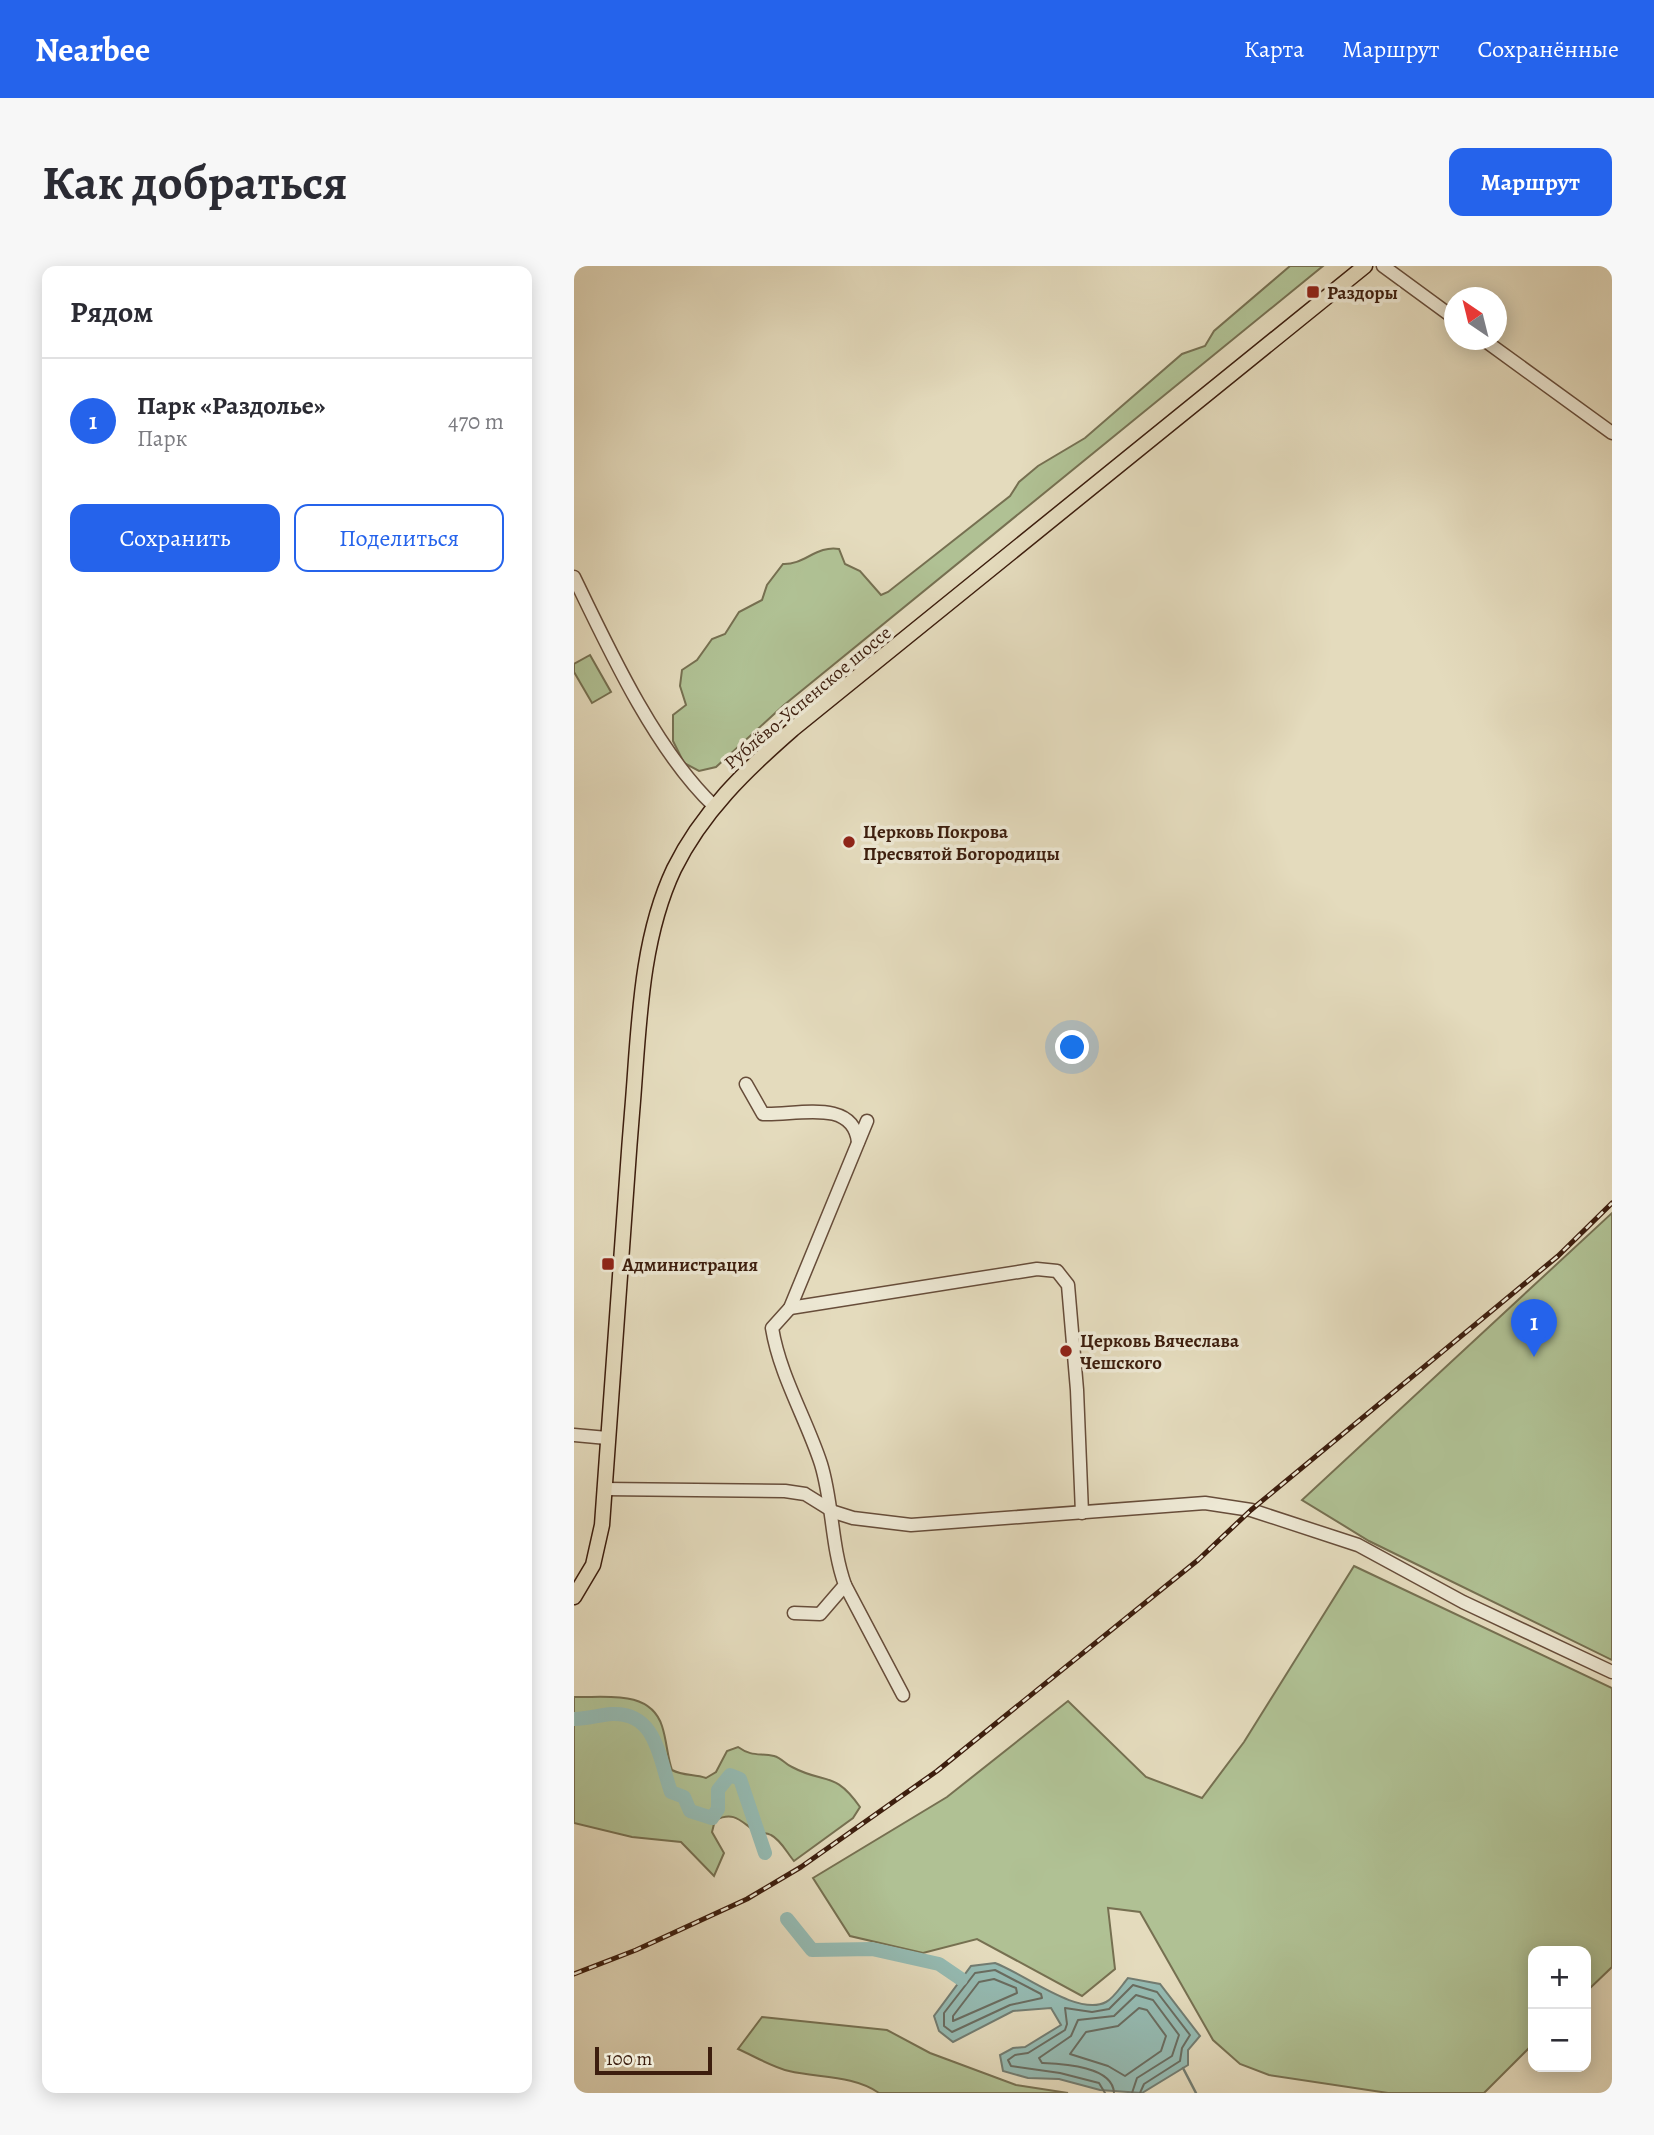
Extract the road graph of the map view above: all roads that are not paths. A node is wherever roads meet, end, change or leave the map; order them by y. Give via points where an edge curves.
1 (1365, 266) edge
2 (1383, 266) edge
3 (1444, 311) edge
4 (1498, 350) edge
5 (1612, 433) edge
6 (574, 577) edge
7 (714, 806) junction
8 (746, 1084) dead end
9 (867, 1121) dead end
10 (858, 1142) junction
11 (790, 1308) junction
12 (574, 1435) edge
13 (607, 1438) junction
14 (604, 1489) junction
15 (829, 1507) junction
16 (1082, 1513) junction
17 (845, 1585) junction
18 (574, 1597) edge
19 (794, 1613) dead end
20 (1612, 1672) edge
21 (903, 1695) dead end

1 - 7 main road, Рублёво-Успенское шоссе via 793,729
2 - 3 street
4 - 5 street
6 - 7 street via 670,755
7 - 13 main road, Рублёво-Успенское шоссе via 664,893 649,957 619,1251
8 - 10 street via 763,1114 814,1111 847,1118 856,1128
9 - 10 street
10 - 11 street
11 - 15 street via 772,1328 775,1350 821,1464
11 - 16 street via 1037,1269 1057,1270 1068,1285
12 - 13 street
13 - 14 main road, Рублёво-Успенское шоссе
14 - 15 street via 786,1490
14 - 18 main road, Рублёво-Успенское шоссе via 597,1552
15 - 16 street via 853,1518 911,1525
15 - 17 street
16 - 20 street via 1205,1503 1251,1510 1358,1545 1452,1596
17 - 19 street via 820,1614
17 - 21 street

